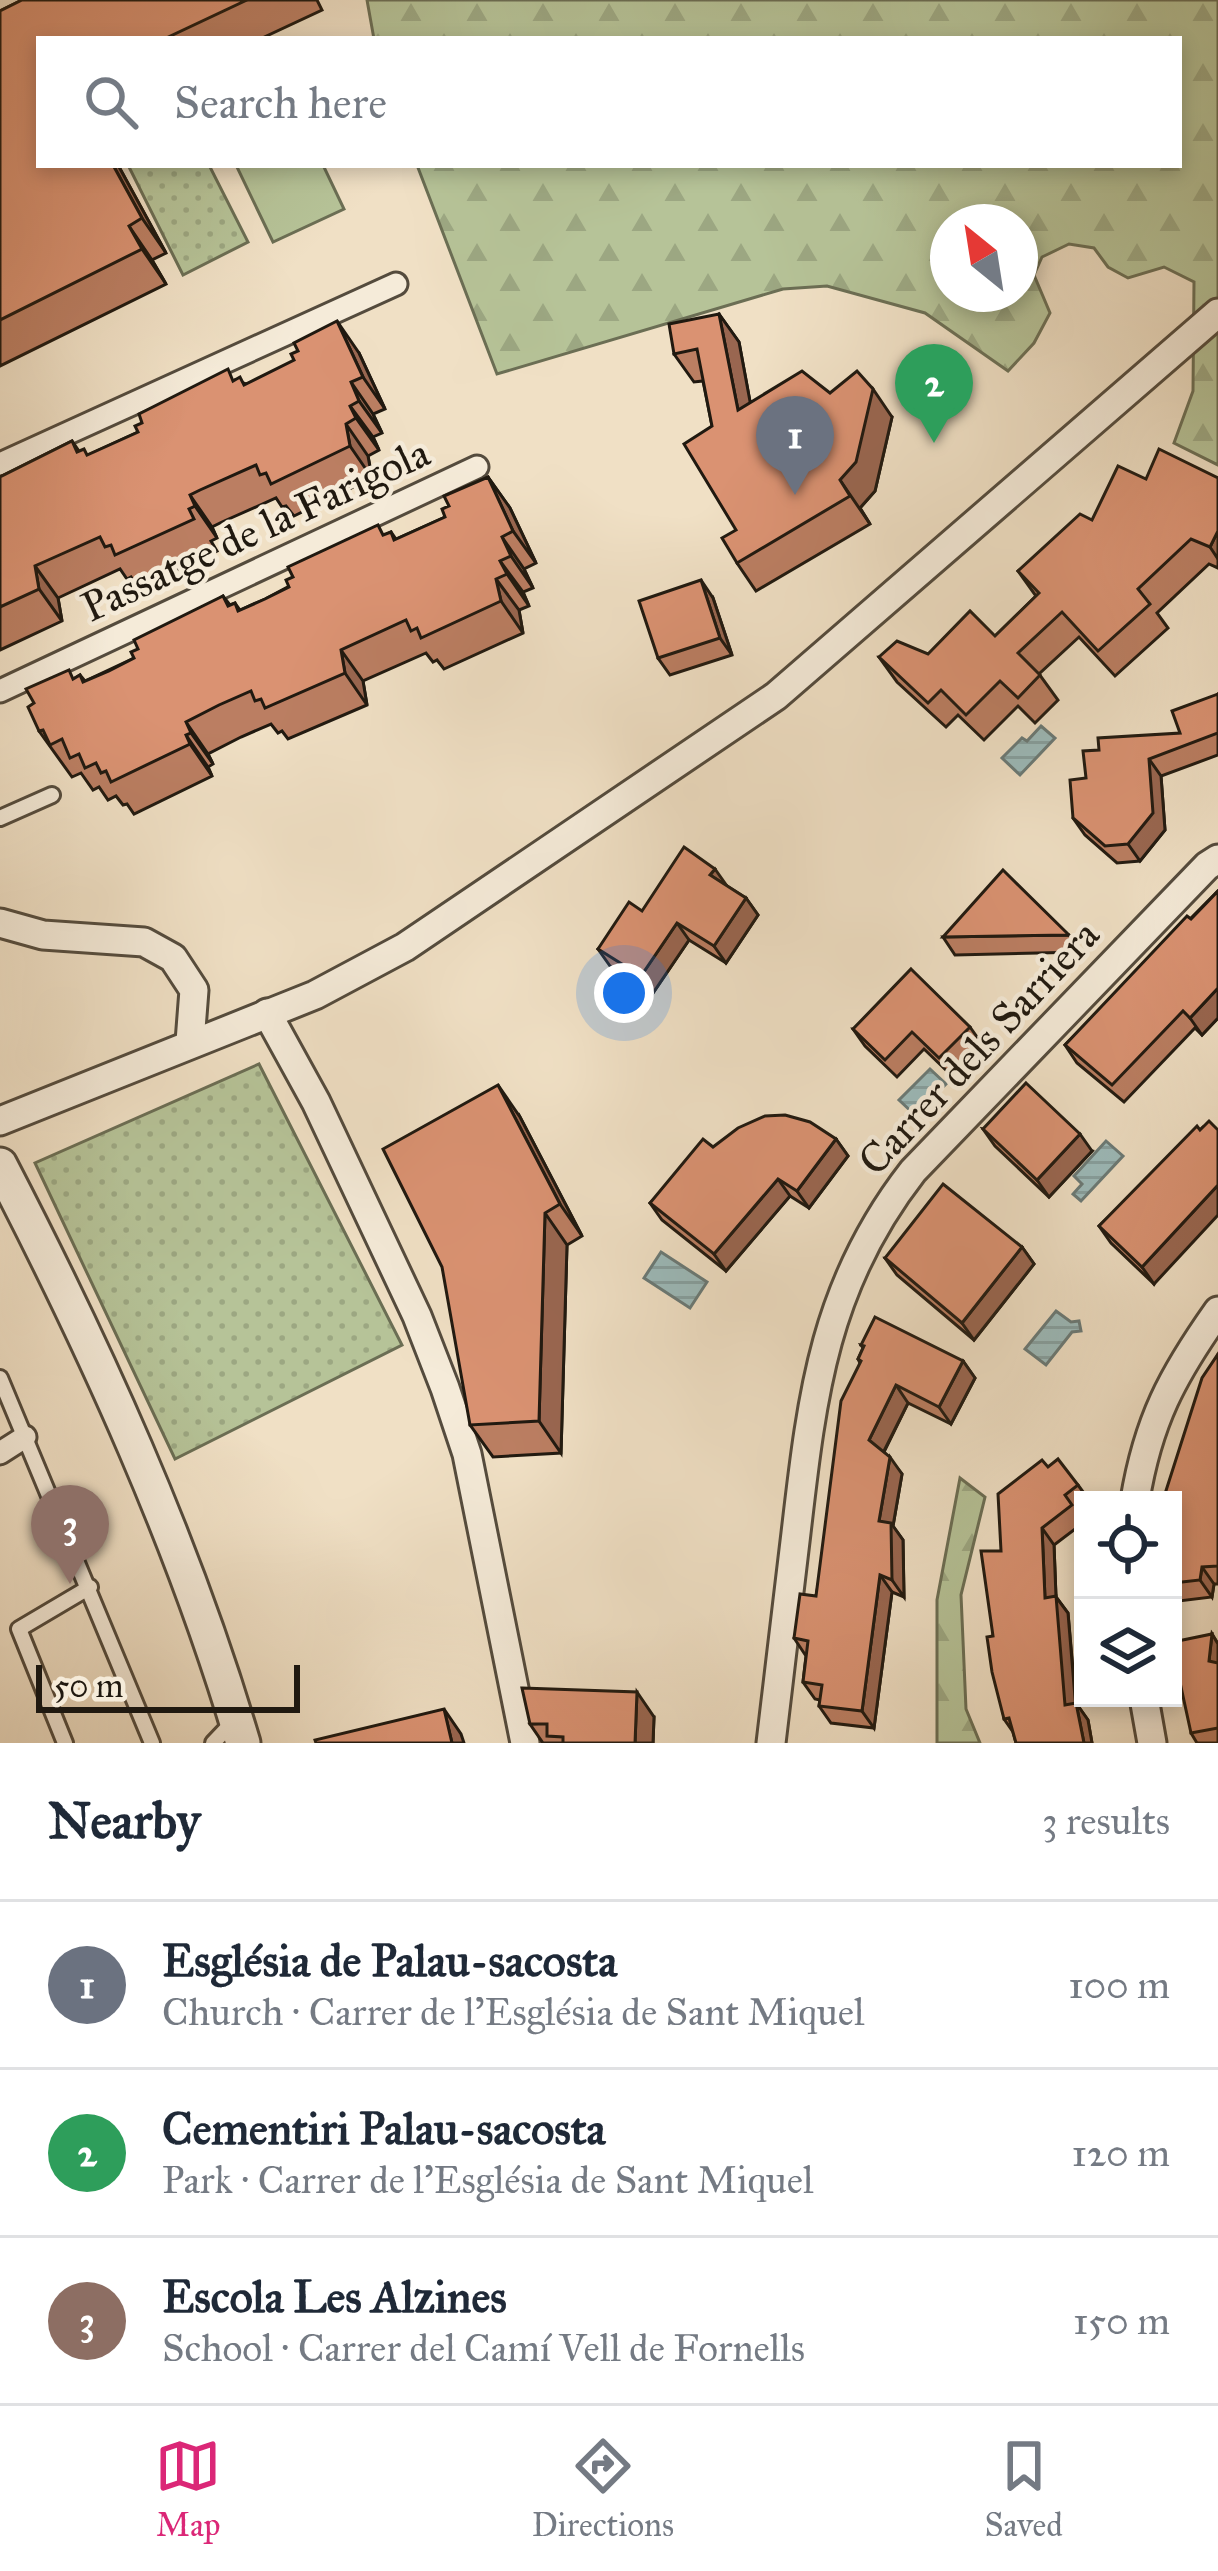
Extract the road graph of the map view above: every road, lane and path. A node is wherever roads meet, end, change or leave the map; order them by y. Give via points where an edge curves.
1 (396, 284) dead end
2 (1218, 314) edge
3 (0, 464) edge
4 (477, 467) dead end
5 (0, 692) edge
6 (52, 795) dead end
7 (0, 818) edge
8 (1218, 860) edge
9 (0, 922) edge
10 (267, 1013) junction
11 (190, 1042) junction
12 (0, 1121) edge
13 (0, 1165) edge
14 (1218, 1311) edge
15 (0, 1378) edge
16 (25, 1437) junction
17 (0, 1453) edge
18 (1137, 1491) edge
19 (90, 1587) junction
20 (1146, 1707) edge
21 (231, 1735) edge
22 (65, 1743) edge
23 (152, 1743) edge
24 (525, 1743) edge
25 (770, 1743) edge
26 (1152, 1743) edge

1 - 3 street
2 - 10 street via 776,696 405,947
4 - 5 street, Passatge de la Farigola
6 - 7 lane
8 - 25 street, Carrer dels Sarriera via 913,1171 863,1247 817,1371
9 - 11 street via 43,935 144,942 173,958 194,990
10 - 11 street
10 - 24 street via 316,1102 445,1388 467,1454
11 - 12 street
13 - 21 street via 186,1566
14 - 18 street via 1157,1409
15 - 16 lane
16 - 17 street
16 - 19 lane
19 - 22 lane via 19,1629
19 - 23 lane
20 - 26 street

